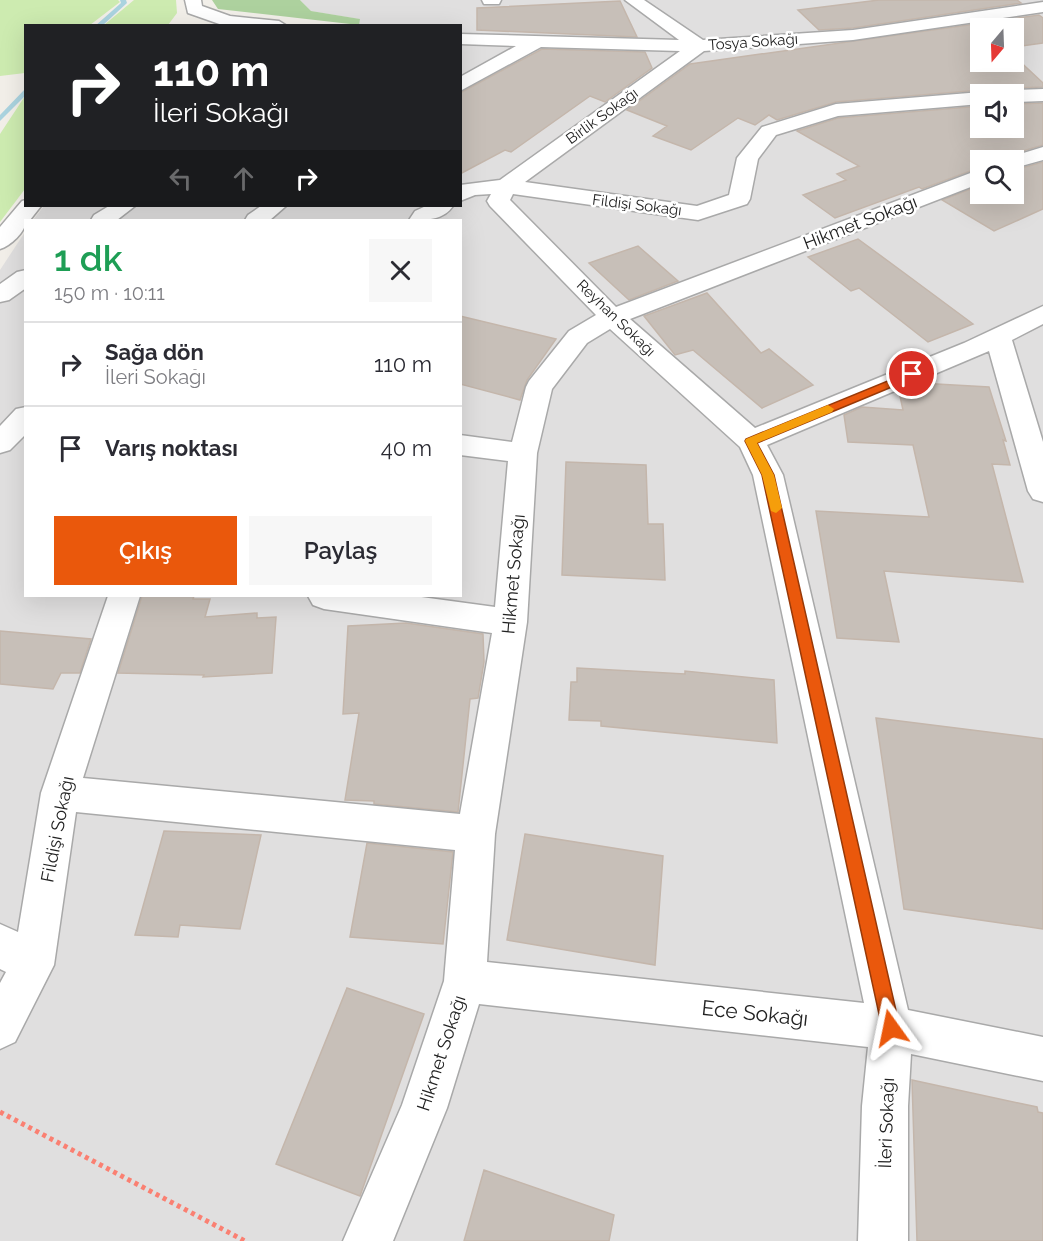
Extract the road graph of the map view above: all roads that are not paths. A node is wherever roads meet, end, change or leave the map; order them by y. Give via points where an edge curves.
1 (193, 0) edge
2 (633, 0) edge
3 (1043, 7) edge
4 (225, 23) edge
5 (243, 24) edge
6 (462, 39) edge
7 (536, 42) junction
8 (699, 46) junction
9 (462, 84) edge
10 (1043, 95) edge
11 (1024, 96) edge
12 (970, 99) edge
13 (970, 179) edge
14 (506, 186) junction
15 (462, 194) edge
16 (29, 207) edge
17 (122, 207) edge
18 (274, 207) edge
19 (440, 207) edge
20 (104, 219) edge
21 (257, 219) edge
22 (421, 219) edge
23 (0, 242) edge
24 (24, 278) edge
25 (0, 295) edge
26 (1043, 314) edge
27 (612, 317) junction
28 (999, 337) junction
29 (24, 418) edge
30 (750, 441) junction
31 (0, 443) edge
32 (462, 445) edge
33 (523, 453) junction
34 (1043, 491) edge
35 (124, 597) edge
36 (331, 597) edge
37 (510, 622) junction
38 (60, 793) junction
39 (476, 834) junction
40 (16, 955) edge
41 (465, 981) junction
42 (0, 1027) edge
43 (891, 1028) junction
44 (1043, 1059) edge
45 (368, 1241) edge
46 (883, 1241) edge

1 - 4 street via 194,9
2 - 8 street
3 - 8 street, Tosya Sokağı via 854,35
4 - 5 street
6 - 7 street, Tosya Sokağı
7 - 8 street, Tosya Sokağı
7 - 9 street
8 - 14 street, Birlik Sokağı
10 - 11 street
12 - 14 street, Fildişi Sokağı via 836,110 769,131 748,158 739,199 698,213
13 - 27 street, Hikmet Sokağı
14 - 15 street, Fildişi Sokağı via 470,189
14 - 27 street, Reyhan Sokağı via 498,201
16 - 23 street
17 - 20 street
18 - 21 street
19 - 22 street
24 - 25 street
26 - 28 street
27 - 30 street, Reyhan Sokağı
27 - 33 street, Hikmet Sokağı via 578,337 539,387
28 - 30 street
28 - 34 street
29 - 31 street
30 - 43 street, İleri Sokağı via 768,475
32 - 33 street
33 - 37 street, Hikmet Sokağı
35 - 38 street, Fildişi Sokağı
36 - 37 street
37 - 39 street, Hikmet Sokağı
38 - 39 street
38 - 40 street, Fildişi Sokağı
39 - 41 street, Hikmet Sokağı
40 - 42 street, Fildişi Sokağı
41 - 43 street, Ece Sokağı
41 - 45 street, Hikmet Sokağı via 424,1108
43 - 44 street, Ece Sokağı
43 - 46 street, İleri Sokağı via 885,1106

